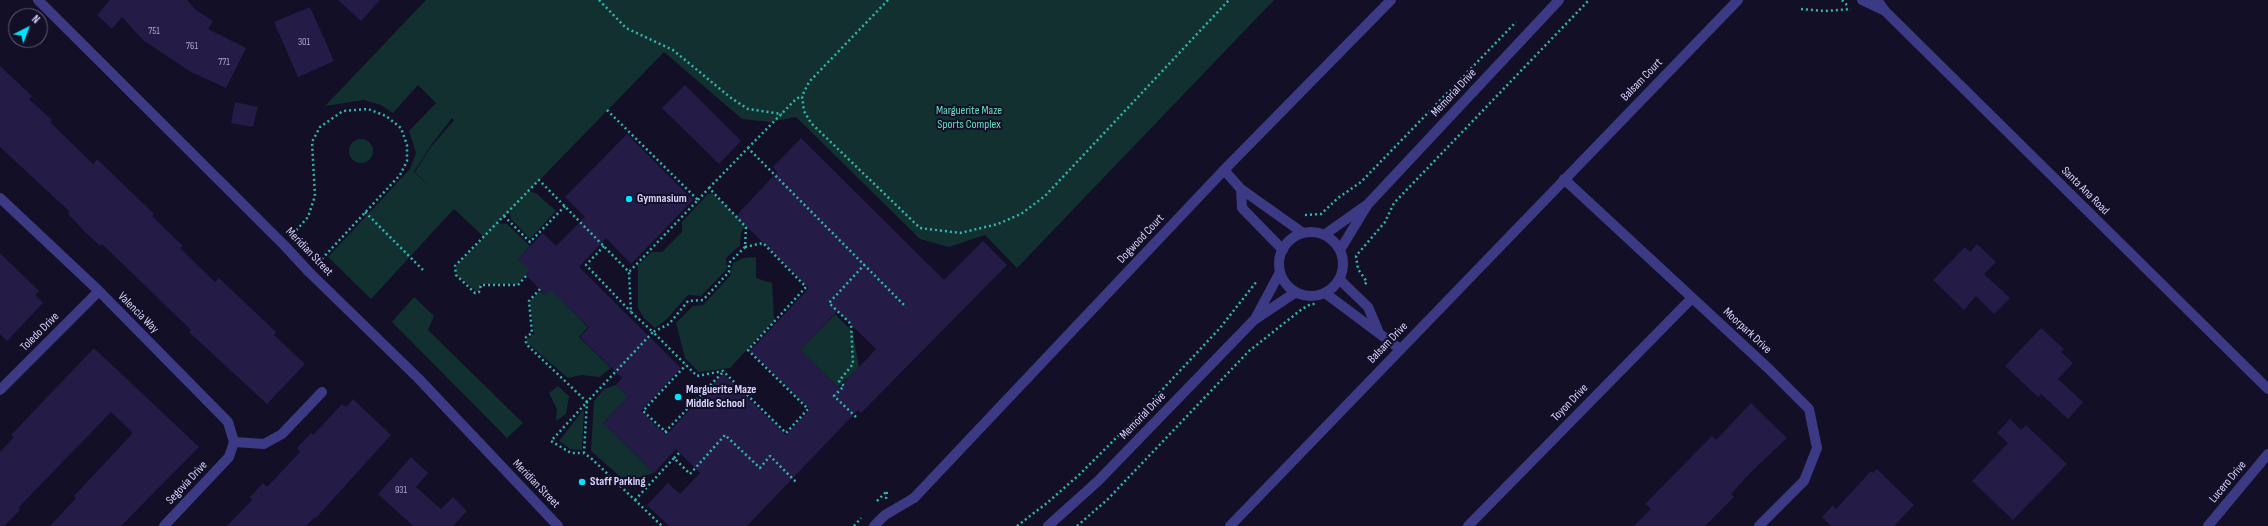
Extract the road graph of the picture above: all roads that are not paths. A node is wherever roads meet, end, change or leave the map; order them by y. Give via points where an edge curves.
1 (38, 0) edge
2 (1391, 0) edge
3 (1559, 0) edge
4 (1738, 0) edge
5 (1862, 0) edge
6 (1877, 0) edge
7 (1885, 11) junction
8 (1224, 170) junction
9 (1564, 179) junction
10 (1241, 190) junction
11 (0, 198) edge
12 (1368, 204) junction
13 (1303, 233) junction
14 (1324, 235) junction
15 (1283, 250) junction
16 (1340, 250) junction
17 (1280, 272) junction
18 (1339, 279) junction
19 (99, 292) junction
20 (1296, 292) junction
21 (1325, 292) junction
22 (1692, 298) junction
23 (1254, 320) junction
24 (1379, 333) junction
25 (1400, 349) junction
26 (2268, 389) edge
27 (0, 390) edge
28 (322, 392) dead end
29 (234, 442) junction
30 (2268, 454) edge
31 (164, 526) edge
32 (558, 526) edge
33 (874, 526) edge
34 (1048, 526) edge
35 (1230, 526) edge
36 (1468, 526) edge
37 (1759, 526) edge
38 (2208, 526) edge

1 - 32 street, Meridian Street via 418,378
2 - 8 street, Dogwood Court
3 - 12 street, Memorial Drive
4 - 9 street, Balsam Court
5 - 7 street, Santa Ana Road
6 - 7 street, Santa Ana Road
7 - 26 street, Santa Ana Road
8 - 10 street
8 - 33 street, Dogwood Court via 914,498 885,515
9 - 22 street, Moorpark Drive
9 - 25 street, Balsam Drive
10 - 13 street
10 - 15 street via 1242,208
11 - 19 street, Valencia Way
12 - 14 street
12 - 16 street
13 - 14 street via 1314,232
13 - 15 street via 1293,238
14 - 16 street
15 - 17 street via 1280,255
16 - 18 street via 1343,260
17 - 20 street via 1288,286
17 - 23 street
18 - 21 street
18 - 24 street via 1368,307
19 - 27 street, Toledo Drive
19 - 29 street, Valencia Way via 228,422
20 - 21 street via 1311,295
20 - 23 street
21 - 24 street
22 - 36 street, Toyon Drive
22 - 37 street, Moorpark Drive via 1809,409 1817,448 1804,481
23 - 34 street, Memorial Drive via 1098,481
24 - 25 street
25 - 35 street, Balsam Drive
28 - 29 street via 282,434 264,444
29 - 31 street, Segovia Drive via 229,457
30 - 38 street, Lucero Drive

